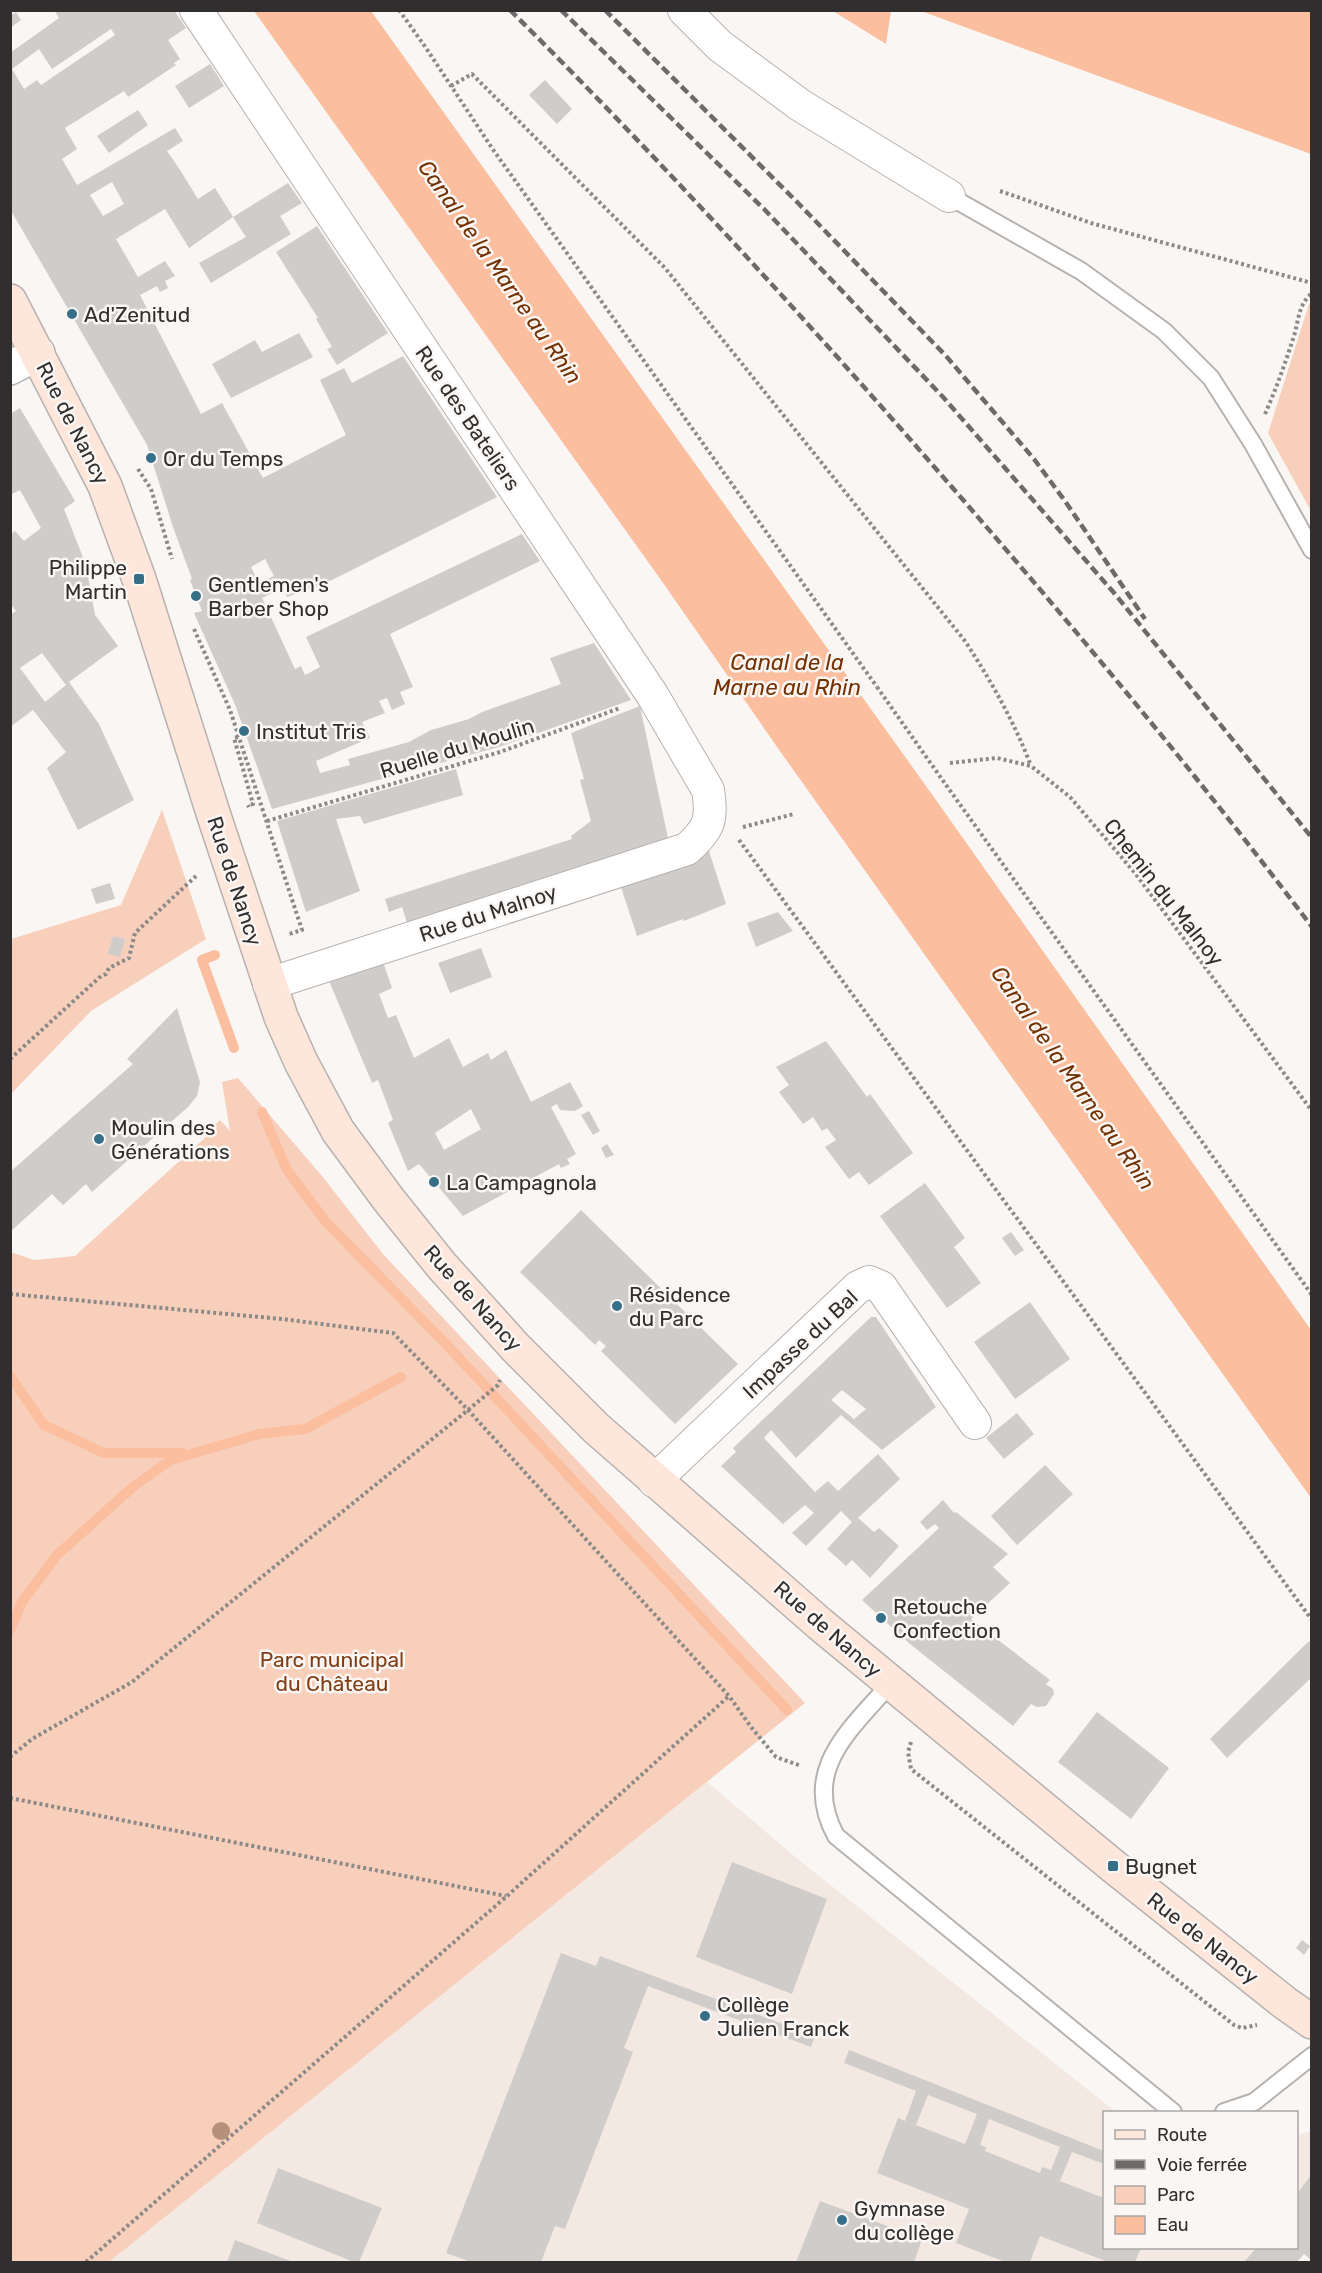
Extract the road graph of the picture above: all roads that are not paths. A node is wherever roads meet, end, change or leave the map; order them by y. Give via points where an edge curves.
1 (196, 10) edge
2 (684, 10) edge
3 (949, 196) joint
4 (10, 301) edge
5 (24, 360) edge
6 (1311, 550) edge
7 (703, 835) joint
8 (269, 984) junction
9 (975, 1423) dead end
10 (654, 1481) junction
11 (891, 1683) junction
12 (1307, 2019) edge
13 (1311, 2056) edge
14 (1172, 2111) edge
15 (1227, 2111) edge

1 - 7 street, Rue des Bateliers via 652,696 708,790 711,818
2 - 3 street via 720,46 800,105
3 - 6 lane via 1081,271 1164,331 1211,378 1253,444
4 - 5 main road, Rue de Nancy
5 - 8 main road, Rue de Nancy via 105,486 139,579
7 - 8 street, Rue du Malnoy via 687,849
8 - 10 main road, Rue de Nancy via 301,1062 338,1131 389,1200 515,1347
9 - 10 street, Impasse du Bal via 881,1287 869,1282 858,1287
10 - 11 main road, Rue de Nancy
11 - 12 main road, Rue de Nancy
11 - 14 lane via 831,1756 823,1794 827,1820 836,1836
13 - 15 lane via 1254,2102

